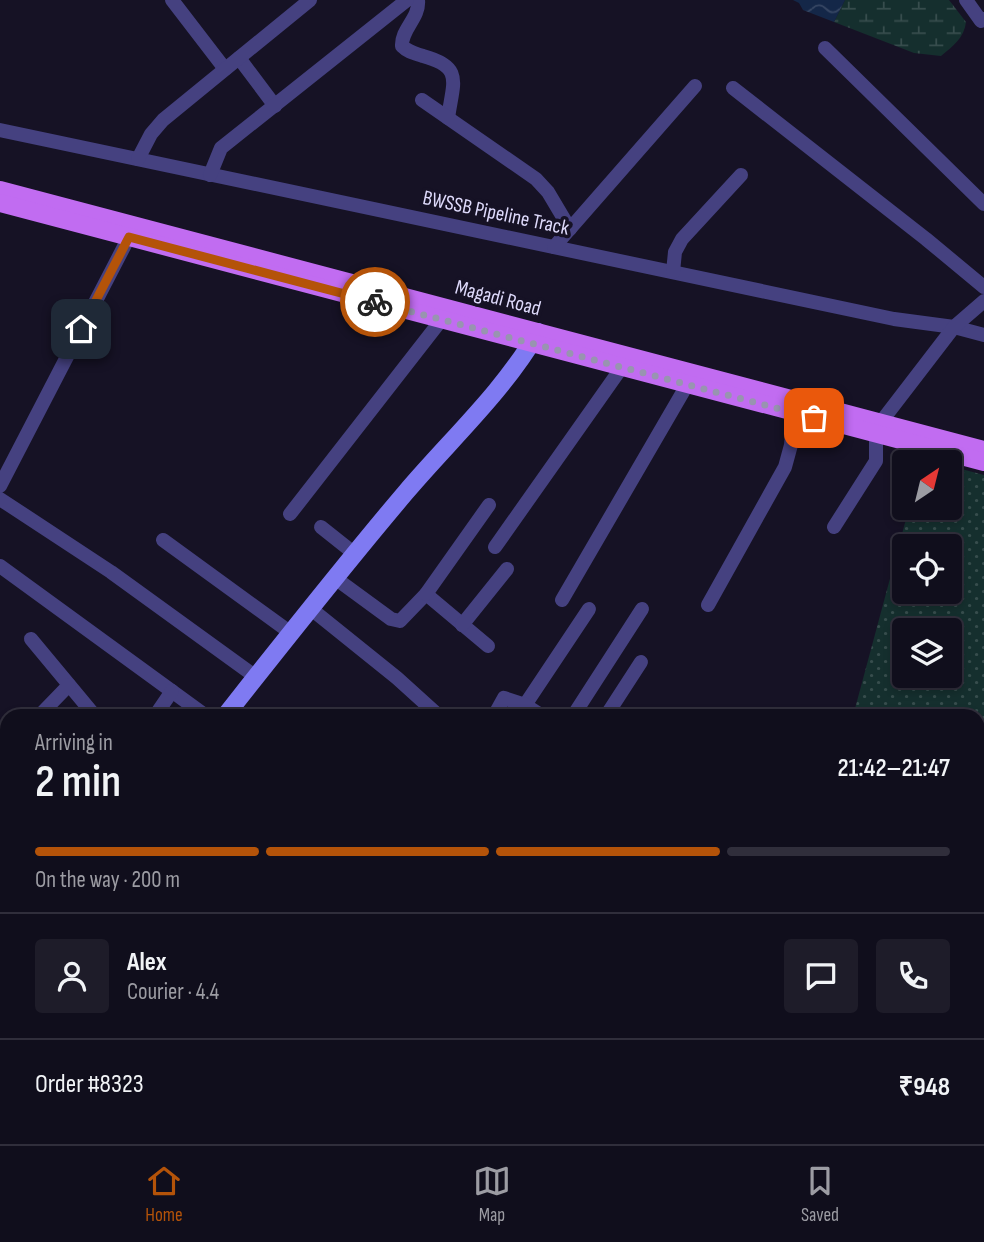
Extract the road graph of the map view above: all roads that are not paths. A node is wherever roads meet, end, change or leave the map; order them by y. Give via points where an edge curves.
1 (310, 0) edge
2 (407, 0) edge
3 (418, 0) edge
4 (966, 0) edge
5 (177, 2) edge
6 (984, 19) edge
7 (825, 48) dead end
8 (239, 58) junction
9 (225, 69) junction
10 (695, 86) dead end
11 (733, 88) dead end
12 (422, 100) dead end
13 (275, 106) junction
14 (448, 117) junction
15 (0, 130) edge
16 (138, 159) junction
17 (210, 175) junction
18 (741, 176) dead end
19 (0, 190) edge
20 (0, 203) edge
21 (984, 204) edge
22 (569, 229) junction
23 (129, 237) junction
24 (554, 247) junction
25 (673, 272) junction
26 (984, 288) edge
27 (984, 300) edge
28 (442, 319) junction
29 (954, 327) junction
30 (984, 335) edge
31 (535, 337) junction
32 (622, 367) junction
33 (687, 385) junction
34 (794, 413) junction
35 (878, 428) junction
36 (984, 450) edge
37 (984, 463) edge
38 (0, 486) edge
39 (0, 499) edge
40 (489, 505) dead end
41 (290, 514) dead end
42 (321, 527) dead end
43 (834, 527) dead end
44 (163, 540) dead end
45 (495, 547) dead end
46 (355, 554) junction
47 (0, 566) edge
48 (507, 569) dead end
49 (335, 578) junction
50 (426, 594) junction
51 (562, 600) dead end
52 (708, 606) dead end
53 (310, 608) junction
54 (589, 609) dead end
55 (642, 609) dead end
56 (462, 625) junction
57 (291, 632) junction
58 (31, 639) dead end
59 (488, 646) dead end
60 (641, 662) dead end
61 (256, 677) junction
62 (69, 685) junction
63 (172, 691) junction
64 (525, 705) junction
65 (45, 709) edge
66 (88, 709) edge
67 (160, 709) edge
68 (196, 709) edge
69 (231, 709) edge
70 (431, 709) edge
71 (498, 709) edge
72 (531, 709) edge
73 (578, 709) edge
74 (611, 709) edge

1 - 8 street
2 - 13 street
3 - 14 street via 419,8 402,46 440,60 451,70
4 - 6 street via 981,21
5 - 9 street
7 - 21 street
8 - 9 street
8 - 13 street
9 - 16 street via 157,126
10 - 22 street
11 - 26 street
12 - 14 street
13 - 17 street via 221,148
14 - 22 street via 536,179
15 - 16 street, BWSSB Pipeline Track
16 - 17 street, BWSSB Pipeline Track
17 - 24 street, BWSSB Pipeline Track
18 - 25 street via 682,239
19 - 31 main road, Magadi Road
20 - 23 main road, Magadi Road
22 - 24 street
23 - 28 main road, Magadi Road
23 - 38 street
24 - 25 street, BWSSB Pipeline Track
25 - 29 street, BWSSB Pipeline Track via 894,319
27 - 29 street
28 - 31 main road, Magadi Road
28 - 41 street
29 - 30 street, BWSSB Pipeline Track
29 - 35 street
31 - 32 main road, Magadi Road
31 - 35 main road, Magadi Road
31 - 46 street via 487,402
32 - 33 main road, Magadi Road
32 - 45 street
33 - 34 main road, Magadi Road
33 - 51 street
34 - 35 main road, Magadi Road
34 - 52 street via 785,467
35 - 36 main road, Magadi Road
35 - 37 main road, Magadi Road
35 - 43 street via 876,461
39 - 61 street
40 - 50 street
42 - 46 street
44 - 57 street
46 - 49 street
47 - 63 street
48 - 56 street
49 - 50 street via 391,620 400,621
49 - 53 street
50 - 56 street
53 - 57 street
53 - 70 street
54 - 64 street
55 - 73 street
56 - 59 street
57 - 61 street
58 - 62 street
60 - 74 street
61 - 69 street
62 - 65 street
62 - 66 street
63 - 67 street
63 - 68 street
64 - 71 street via 504,698
64 - 72 street

